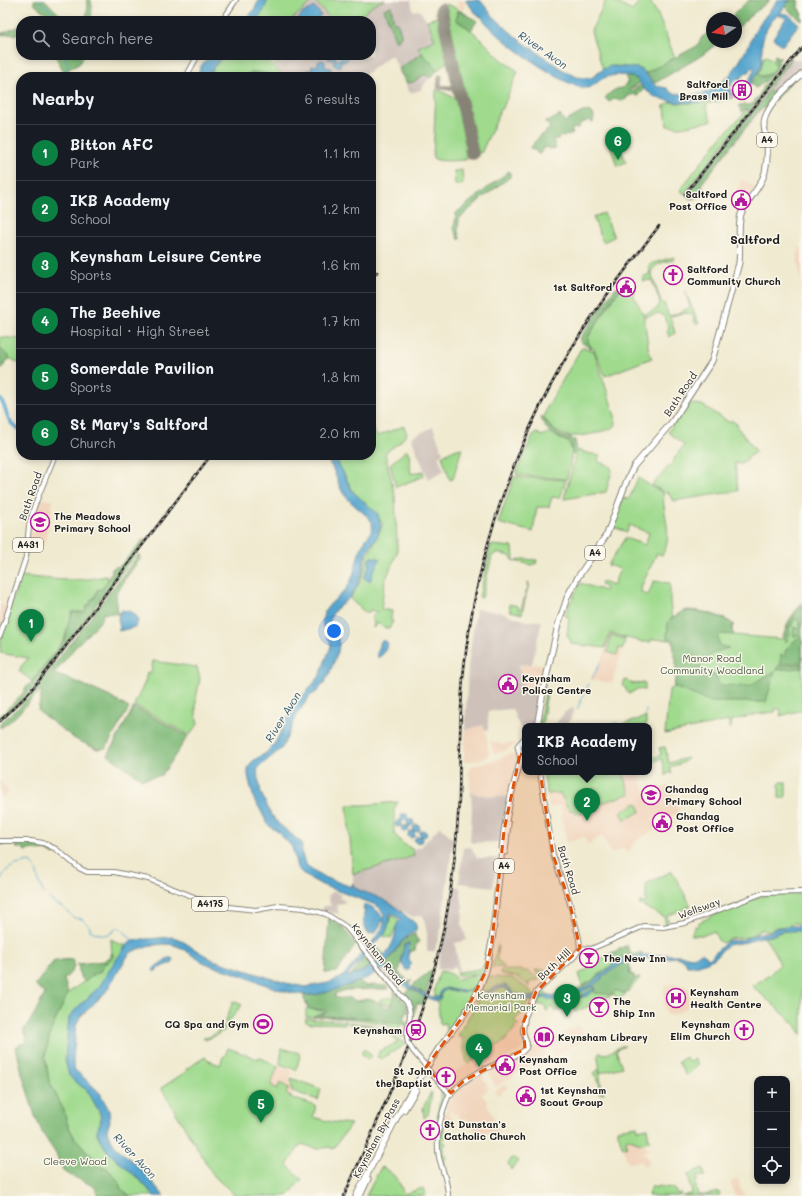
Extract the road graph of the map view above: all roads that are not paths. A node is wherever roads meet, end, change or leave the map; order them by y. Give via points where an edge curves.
1 (236, 0) edge
2 (225, 16) edge
3 (195, 60) edge
4 (189, 72) edge
5 (802, 73) edge
6 (53, 460) edge
7 (0, 636) edge
8 (537, 723) edge
9 (522, 742) edge
10 (522, 755) edge
11 (522, 770) edge
12 (541, 775) edge
13 (0, 841) edge
14 (802, 892) edge
15 (580, 948) junction
16 (487, 971) junction
17 (475, 1000) junction
18 (449, 1094) junction
19 (356, 1196) edge
20 (360, 1196) edge
21 (448, 1196) edge

1 - 2 main road
3 - 4 main road
5 - 8 highway, Bath Road / A4 via 766,114 766,168 763,179 740,221 739,263 712,361 672,422 634,466 607,534 571,590 559,620
6 - 7 main road, Bath Road / A431 via 31,516 26,557
9 - 10 highway, A4 via 518,746
10 - 16 highway, Keynsham By-Pass / A4 via 504,831
11 - 16 highway, Keynsham By-Pass / A4 via 510,813 496,940
12 - 15 main road, Bath Road via 553,854 569,900
13 - 18 main road, Keynsham Road / A4175, bridge via 43,843 56,849 86,872 114,872 148,879 220,906 256,910 285,906 319,912 338,921 369,954 409,1007 411,1020 408,1042 412,1051
14 - 15 main road, Wellsway via 763,893 685,923 643,927 591,949
15 - 18 main road, Bath Hill via 575,956 536,992 524,1018 526,1048 465,1080
16 - 17 highway, Keynsham By-Pass / A4
17 - 19 highway, Keynsham By-Pass / A4 via 431,1060 410,1094
17 - 20 highway, Keynsham By-Pass / A4 via 403,1112
18 - 21 main road via 438,1130 438,1152

